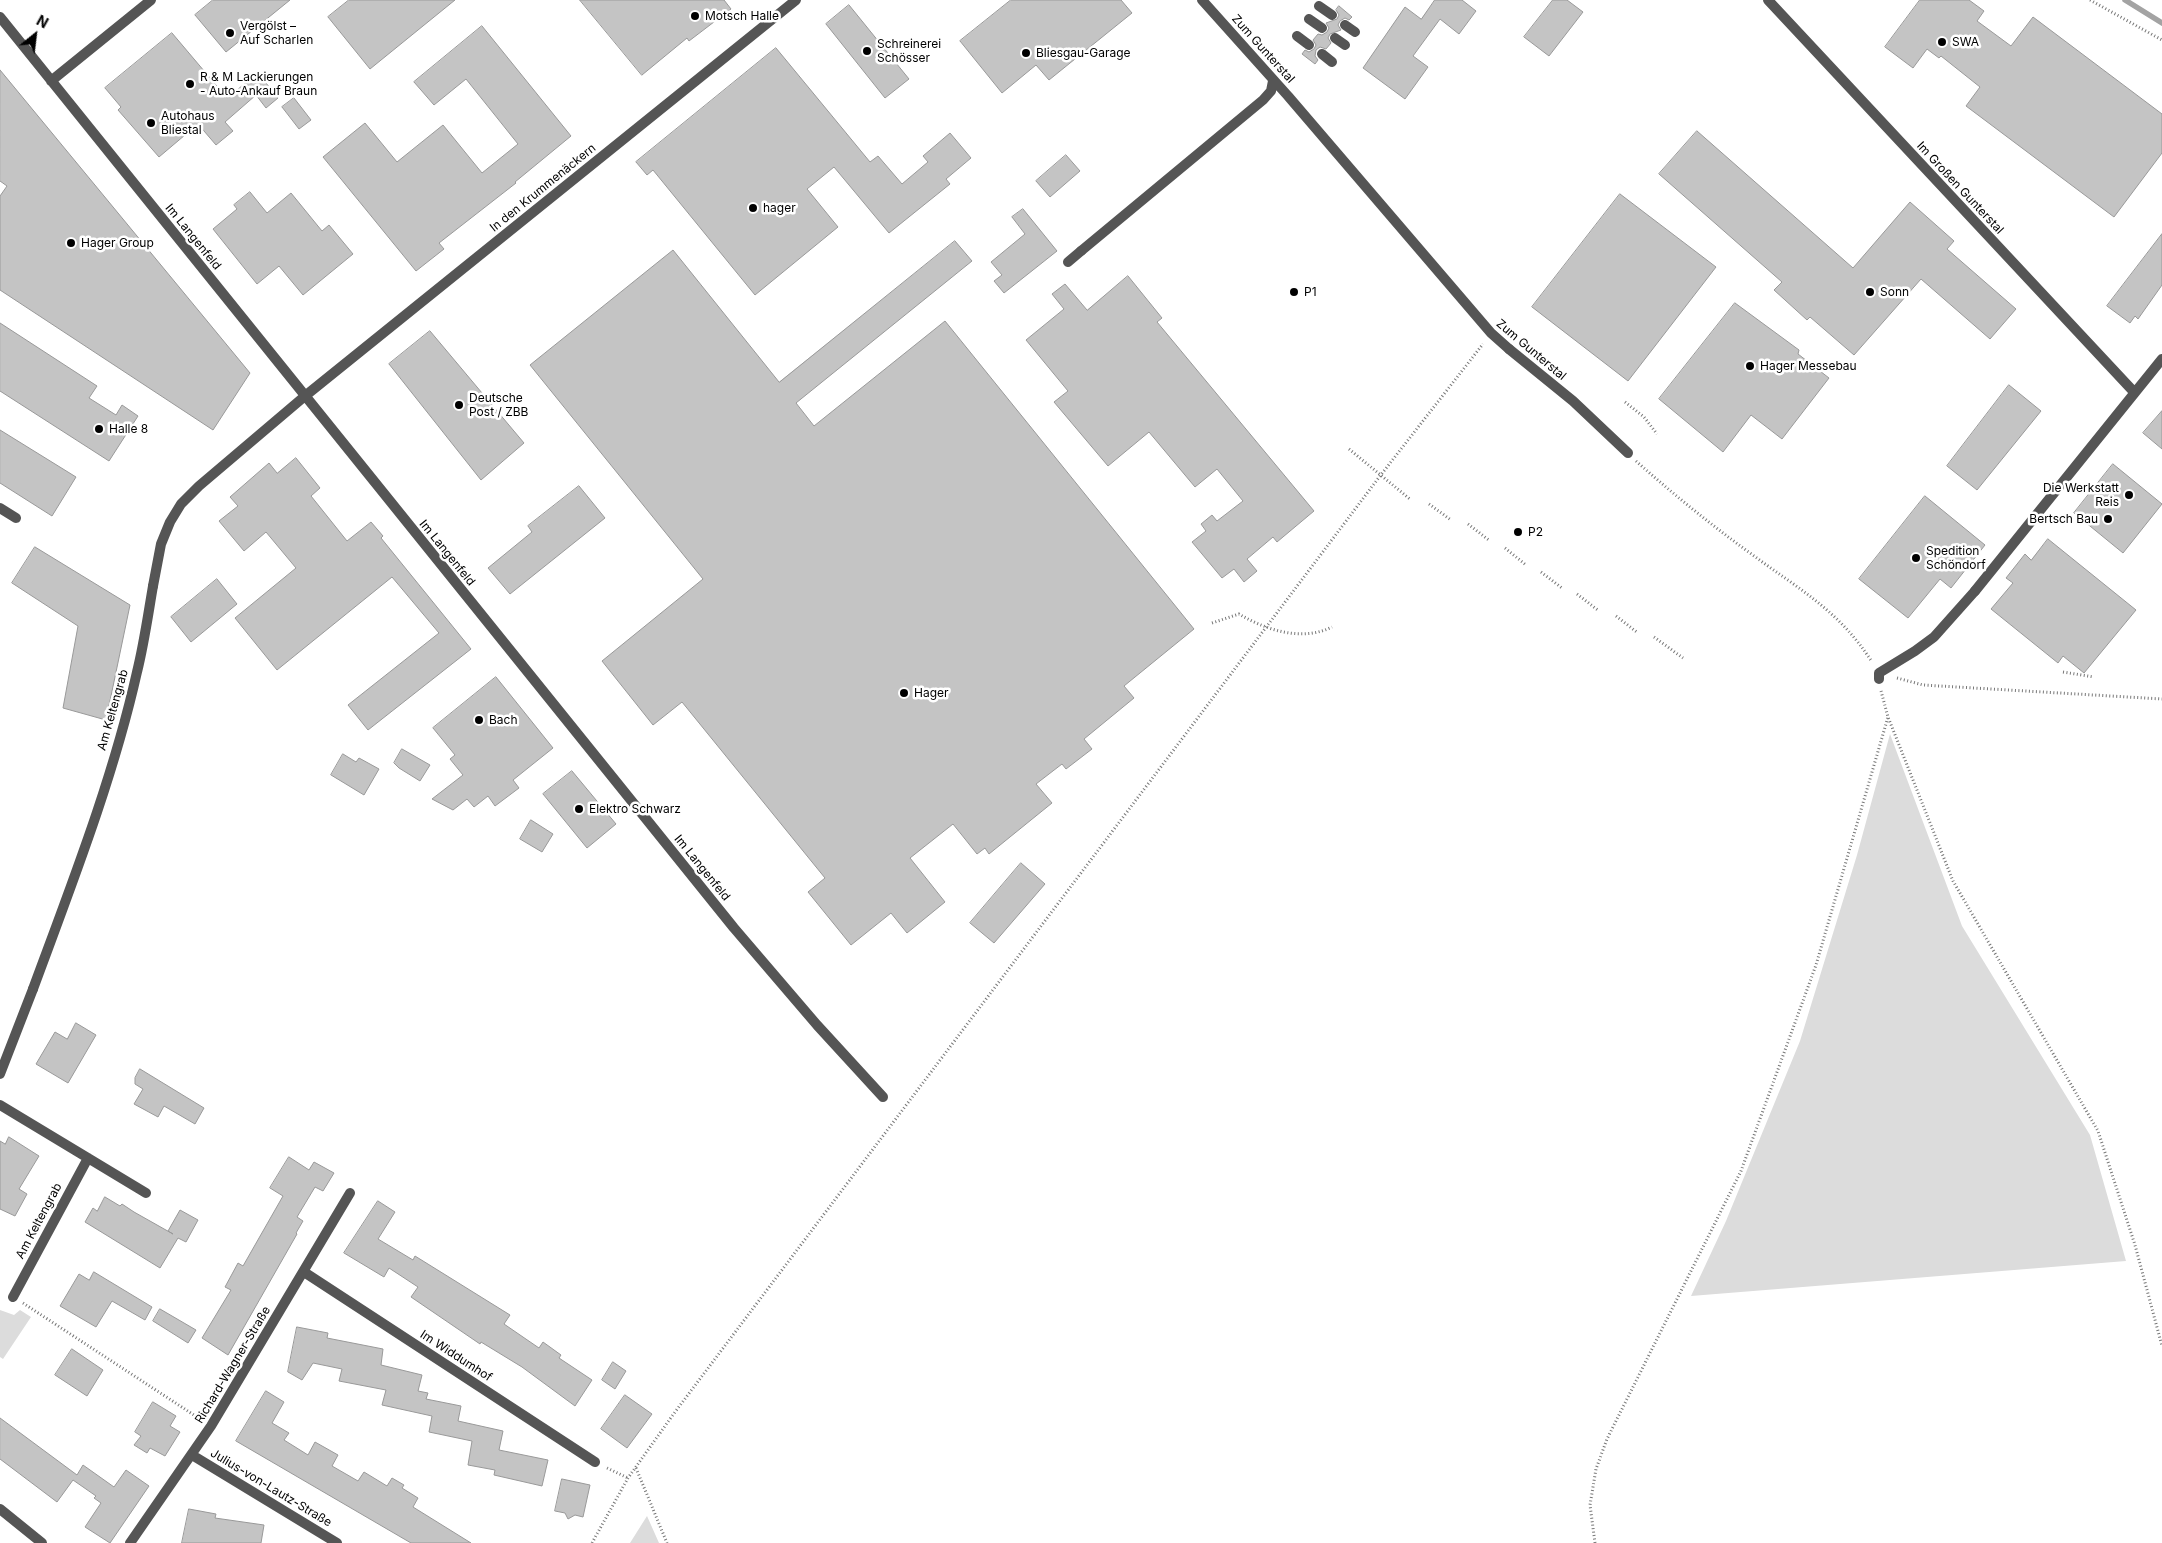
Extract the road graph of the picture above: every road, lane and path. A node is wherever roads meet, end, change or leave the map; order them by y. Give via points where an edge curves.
1 (151, 0) edge
2 (796, 0) edge
3 (1202, 0) edge
4 (1768, 0) edge
5 (2090, 0) edge
6 (1319, 6) dead end
7 (1332, 15) dead end
8 (0, 17) edge
9 (1309, 19) dead end
10 (1345, 25) dead end
11 (1322, 28) dead end
12 (1355, 32) dead end
13 (1297, 36) dead end
14 (1335, 38) dead end
15 (2162, 40) edge
16 (1309, 45) dead end
17 (1345, 45) dead end
18 (1322, 54) dead end
19 (1332, 62) dead end
20 (1273, 80) junction
21 (51, 81) junction
22 (1068, 262) dead end
23 (1491, 333) junction
24 (2162, 358) edge
25 (2134, 392) junction
26 (305, 396) junction
27 (1625, 402) dead end
28 (1657, 434) dead end
29 (1349, 450) dead end
30 (1628, 453) joint
31 (1380, 476) junction
32 (1411, 500) dead end
33 (1429, 504) dead end
34 (0, 508) edge
35 (16, 518) dead end
36 (1451, 520) dead end
37 (1468, 524) dead end
38 (1490, 541) dead end
39 (1505, 548) dead end
40 (1526, 565) dead end
41 (1541, 572) dead end
42 (1562, 588) dead end
43 (1577, 594) dead end
44 (1600, 611) dead end
45 (1616, 616) dead end
46 (1212, 623) dead end
47 (1332, 627) dead end
48 (1267, 628) junction
49 (1638, 633) dead end
50 (1654, 637) dead end
51 (1683, 658) dead end
52 (2063, 672) dead end
53 (1879, 676) junction
54 (2094, 677) dead end
55 (2162, 699) edge
56 (1888, 717) junction
57 (0, 1074) edge
58 (883, 1096) dead end
59 (0, 1105) edge
60 (88, 1158) junction
61 (146, 1193) dead end
62 (350, 1193) dead end
63 (304, 1272) junction
64 (13, 1297) joint
65 (2162, 1346) edge
66 (211, 1426) junction
67 (192, 1455) junction
68 (595, 1462) joint
69 (636, 1467) junction
70 (628, 1478) junction
71 (0, 1509) edge
72 (42, 1543) edge
73 (130, 1543) edge
74 (337, 1543) edge
75 (592, 1543) edge
76 (667, 1543) edge
77 (1595, 1543) edge

1 - 21 street
2 - 26 street, In den Krummenäckern
3 - 20 street, Zum Gunterstal
4 - 25 street, Im Großen Gunterstal
5 - 15 path
6 - 7 street
8 - 21 street, Im Langenfeld
9 - 11 street
10 - 12 street
13 - 16 street
14 - 17 street
18 - 19 street
20 - 22 street via 1271,91 1263,100
20 - 23 street, Zum Gunterstal
21 - 26 street, Im Langenfeld
23 - 30 street, Zum Gunterstal
23 - 31 path
24 - 25 street
25 - 53 street via 1975,591 1934,636
26 - 57 street, Am Keltengrab via 199,486 181,504 170,522 161,544 138,672 90,833
26 - 58 street, Im Langenfeld via 734,928
27 - 28 path via 1644,417
29 - 31 path
30 - 53 path via 1680,500 1811,595 1864,649
31 - 32 path
31 - 48 path
33 - 36 path
34 - 35 street
37 - 38 path
39 - 40 path
41 - 42 path
43 - 44 path
45 - 49 path
46 - 48 path via 1239,614
47 - 48 path via 1321,633 1297,634
48 - 69 path via 900,1111
50 - 51 path
52 - 54 path
53 - 55 path via 1923,685
53 - 56 path
56 - 65 path via 1953,881 2098,1131 2135,1245
56 - 77 path via 1816,965 1741,1171 1607,1439 1596,1469 1590,1505
59 - 60 street
60 - 61 street
60 - 64 street, Am Keltengrab
62 - 63 street, Richard-Wagner-Straße
63 - 66 street, Richard-Wagner-Straße
63 - 68 street, Im Widdumhof
64 - 66 path
66 - 67 street, Richard-Wagner-Straße
67 - 73 street, Richard-Wagner-Straße
67 - 74 street, Julius-von-Lautz-Straße
68 - 70 path
69 - 70 path
69 - 76 path
70 - 75 path
71 - 72 street

